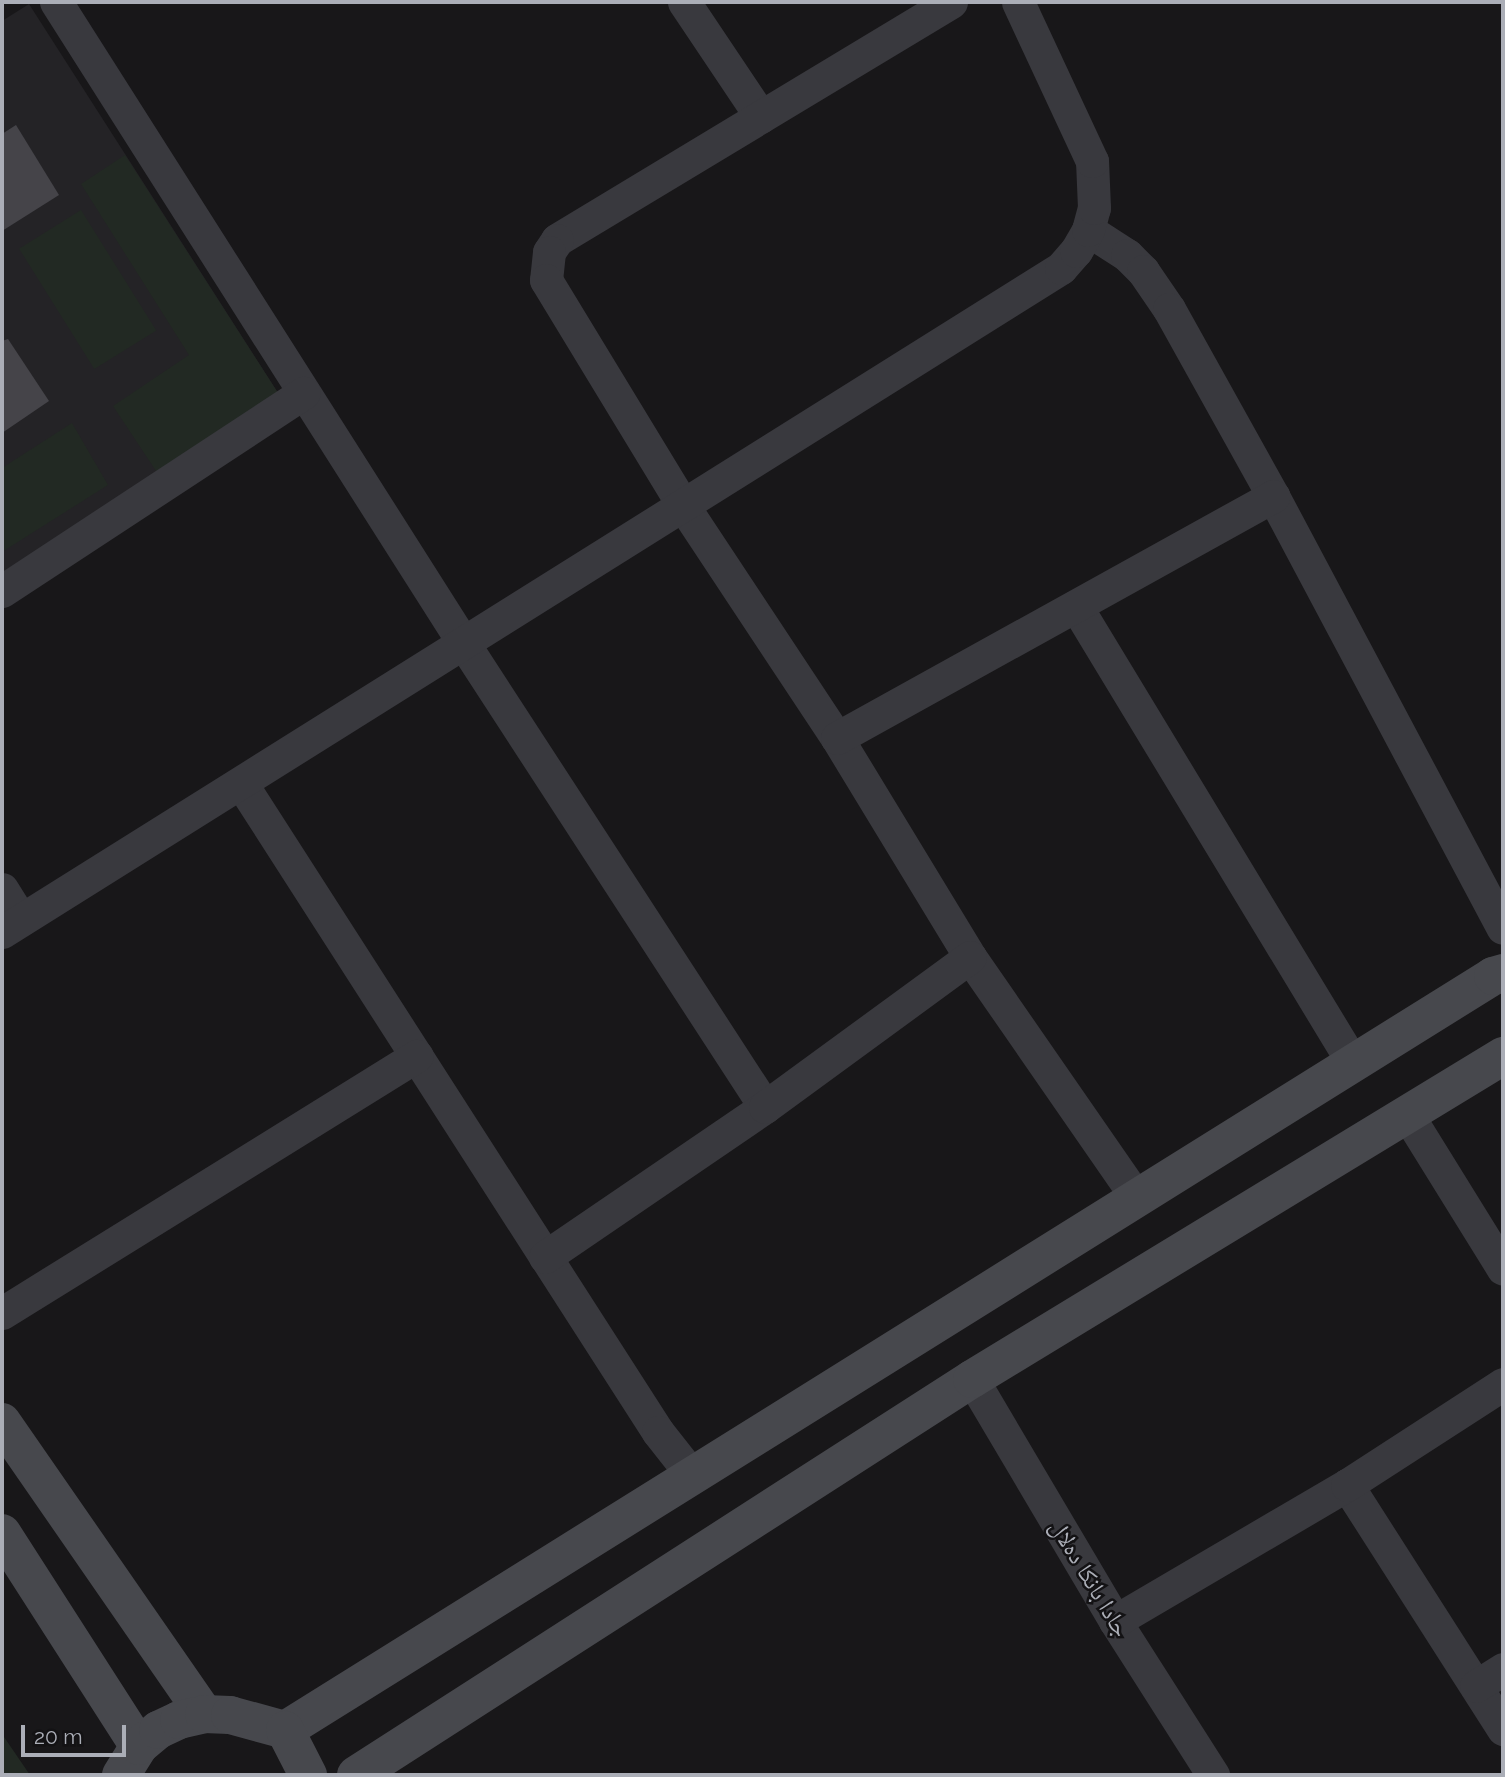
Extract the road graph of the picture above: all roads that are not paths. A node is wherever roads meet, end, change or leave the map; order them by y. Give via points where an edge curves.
1 (57, 2) edge
2 (684, 2) edge
3 (951, 2) edge
4 (1018, 2) edge
5 (761, 117) junction
6 (1088, 230) junction
7 (304, 393) junction
8 (1273, 496) junction
9 (684, 507) junction
10 (2, 591) edge
11 (1076, 606) junction
12 (464, 644) junction
13 (837, 738) junction
14 (241, 783) junction
15 (2, 888) edge
16 (12, 926) edge
17 (1503, 928) edge
18 (970, 957) junction
19 (1503, 973) edge
20 (417, 1056) junction
21 (1503, 1056) edge
22 (1353, 1063) junction
23 (765, 1107) junction
24 (1407, 1114) junction
25 (1137, 1198) junction
26 (545, 1257) junction
27 (1503, 1269) edge
28 (2, 1313) edge
29 (972, 1379) junction
30 (1503, 1384) edge
31 (2, 1422) edge
32 (692, 1475) junction
33 (1347, 1485) junction
34 (2, 1533) edge
35 (1115, 1621) junction
36 (1490, 1677) edge
37 (204, 1714) junction
38 (1503, 1729) edge
39 (285, 1730) junction
40 (130, 1761) edge
41 (308, 1775) edge
42 (356, 1775) edge
43 (1213, 1775) edge

1 - 7 street
2 - 5 street
3 - 5 street
4 - 6 street via 1092,161 1095,196
5 - 9 street via 557,240 545,265 552,293
6 - 8 street via 1127,255 1157,290
6 - 9 street via 1069,260 1042,282
7 - 10 street
7 - 12 street
8 - 11 street
8 - 17 street
9 - 12 street
9 - 13 street
11 - 13 street
11 - 22 street
12 - 14 street
12 - 23 street
13 - 18 street
14 - 16 street
14 - 20 street
15 - 16 street
18 - 23 street
18 - 25 street
19 - 22 street
20 - 26 street
20 - 28 street
21 - 24 street
22 - 25 street
23 - 26 street
24 - 27 street
24 - 29 street
25 - 32 street
26 - 32 street via 658,1432
29 - 35 street, جادا بانكا ده‌لال
29 - 42 street
30 - 33 street
31 - 37 street
32 - 39 street
33 - 35 street
33 - 36 street
34 - 40 street
35 - 43 street, جادا بانكا ده‌لال
36 - 38 street
37 - 39 street via 230,1714
37 - 40 street via 158,1730
39 - 41 street

